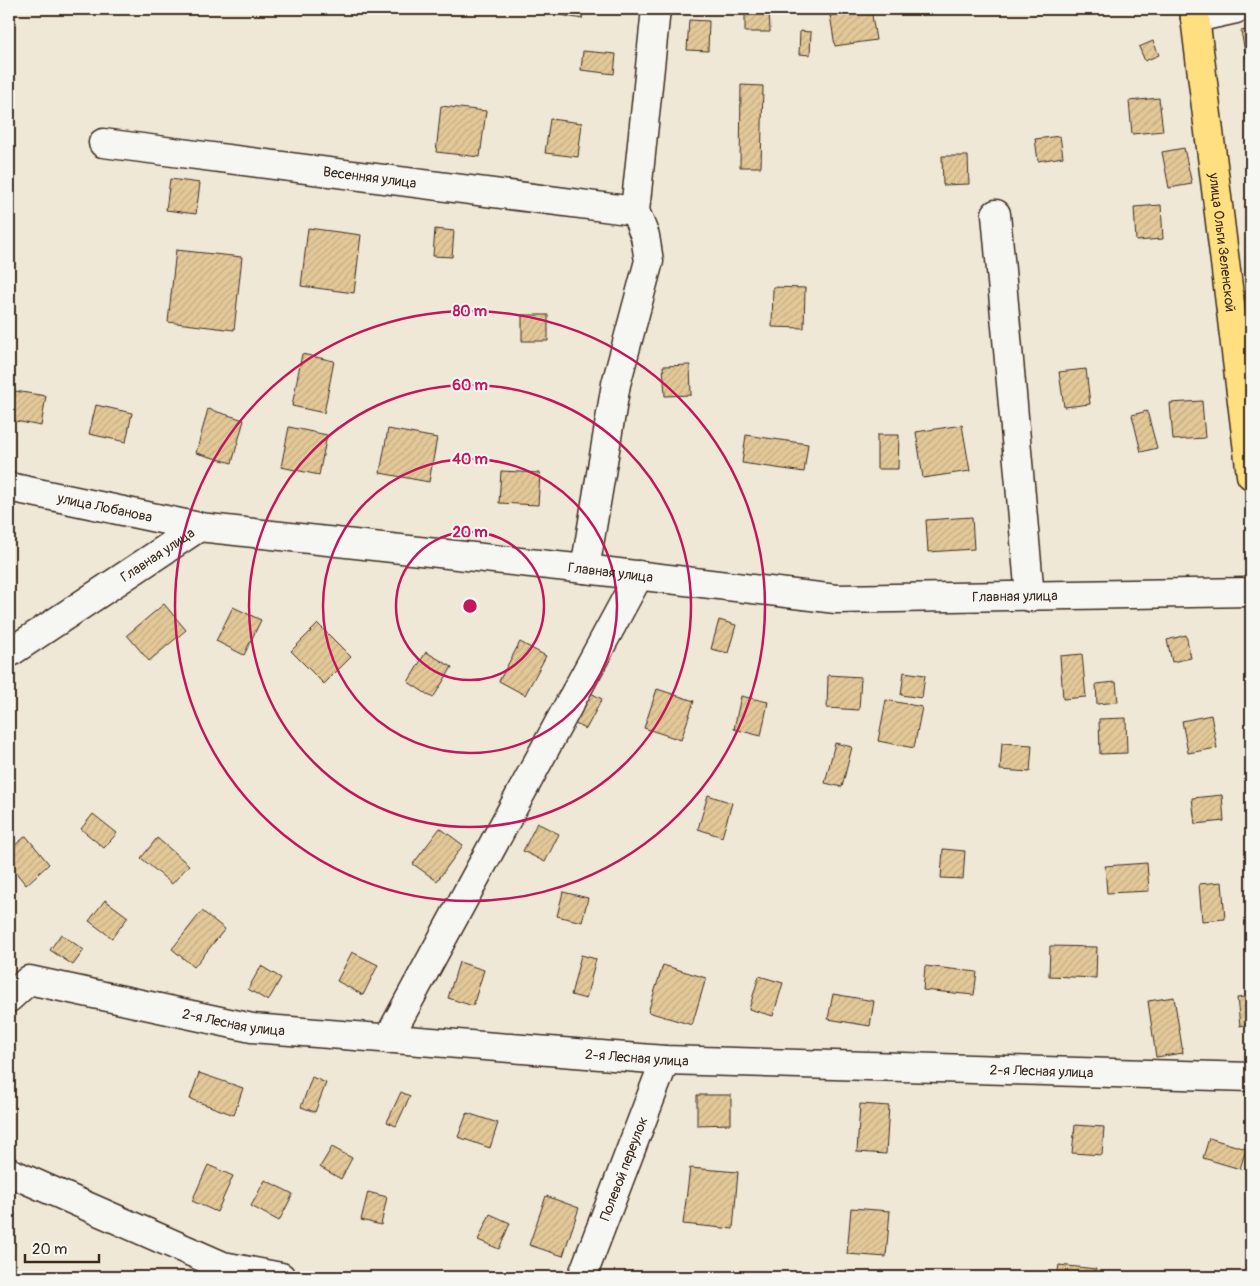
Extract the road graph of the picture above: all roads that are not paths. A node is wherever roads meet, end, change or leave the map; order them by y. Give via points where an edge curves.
1 (656, 9) edge
2 (1236, 9) edge
3 (1195, 13) edge
4 (103, 143) dead end
5 (635, 211) junction
6 (996, 214) dead end
7 (1251, 475) edge
8 (9, 487) edge
9 (199, 527) junction
10 (585, 569) junction
11 (639, 575) junction
12 (1251, 592) edge
13 (1030, 597) junction
14 (9, 653) edge
15 (9, 998) edge
16 (388, 1038) junction
17 (665, 1060) junction
18 (1251, 1077) edge
19 (9, 1172) edge
20 (281, 1277) edge
21 (582, 1277) edge

1 - 5 street
2 - 3 street
3 - 7 main road, улица Ольги Зеленской
4 - 5 street, Весенняя улица
5 - 10 street via 645,236 649,261 616,384
6 - 13 street
8 - 9 street, улица Лобанова
9 - 10 street, Главная улица
9 - 14 street, Главная улица
10 - 11 street, Главная улица
11 - 13 street, Главная улица via 836,599
11 - 16 street
12 - 13 street, Главная улица
15 - 16 street, 2-я Лесная улица via 29,980 252,1028
16 - 17 street, 2-я Лесная улица
17 - 18 street, 2-я Лесная улица
17 - 21 street, Полевой переулок
19 - 20 street via 223,1266

